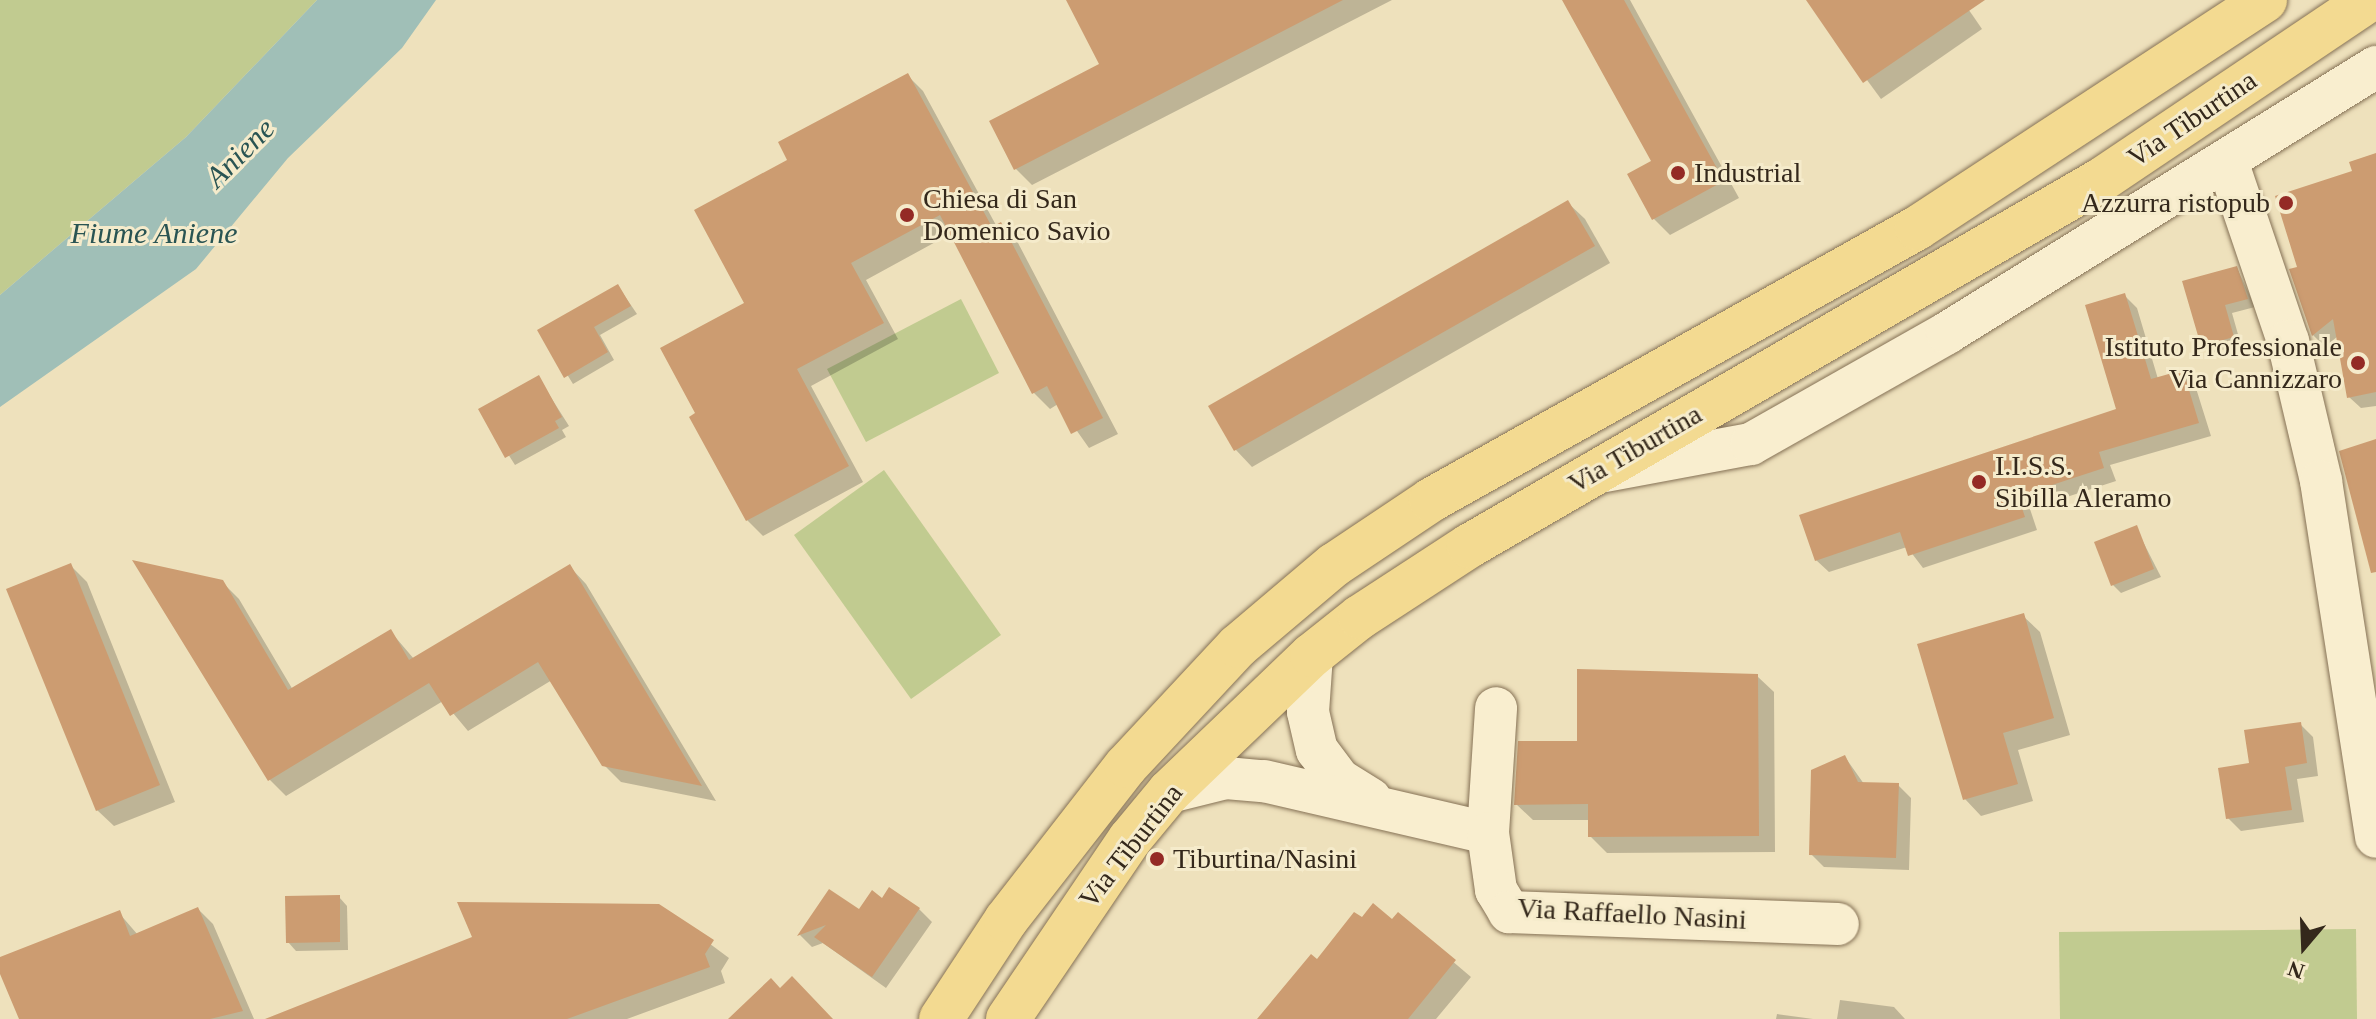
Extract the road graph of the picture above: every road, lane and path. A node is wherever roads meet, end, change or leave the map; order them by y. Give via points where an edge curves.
1 (2265, 0) edge
2 (2369, 0) edge
3 (2376, 67) edge
4 (2227, 161) junction
5 (1592, 474) junction
6 (1312, 655) junction
7 (1496, 708) dead end
8 (1169, 792) junction
9 (1382, 805) junction
10 (1488, 833) junction
11 (2376, 837) edge
12 (1838, 924) dead end
13 (941, 1019) edge
14 (1008, 1019) edge

1 - 13 main road, Via Tiburtina via 1917,228 1431,500 1334,565 1230,654 1135,756 1006,920
2 - 5 main road, Via Tiburtina via 2101,180
3 - 4 street, Via Tiburtina
4 - 5 street, Via Tiburtina via 1947,333 1751,444
4 - 11 street via 2288,341 2321,481
5 - 6 main road, Via Tiburtina via 1407,584
6 - 8 main road, Via Tiburtina
6 - 9 street via 1308,712 1317,750 1340,780
7 - 10 street, Via Raffaello Nasini
8 - 9 street via 1226,778
8 - 14 main road, Via Tiburtina via 1130,839
9 - 10 street
10 - 12 street, Via Raffaello Nasini via 1496,890 1509,912

